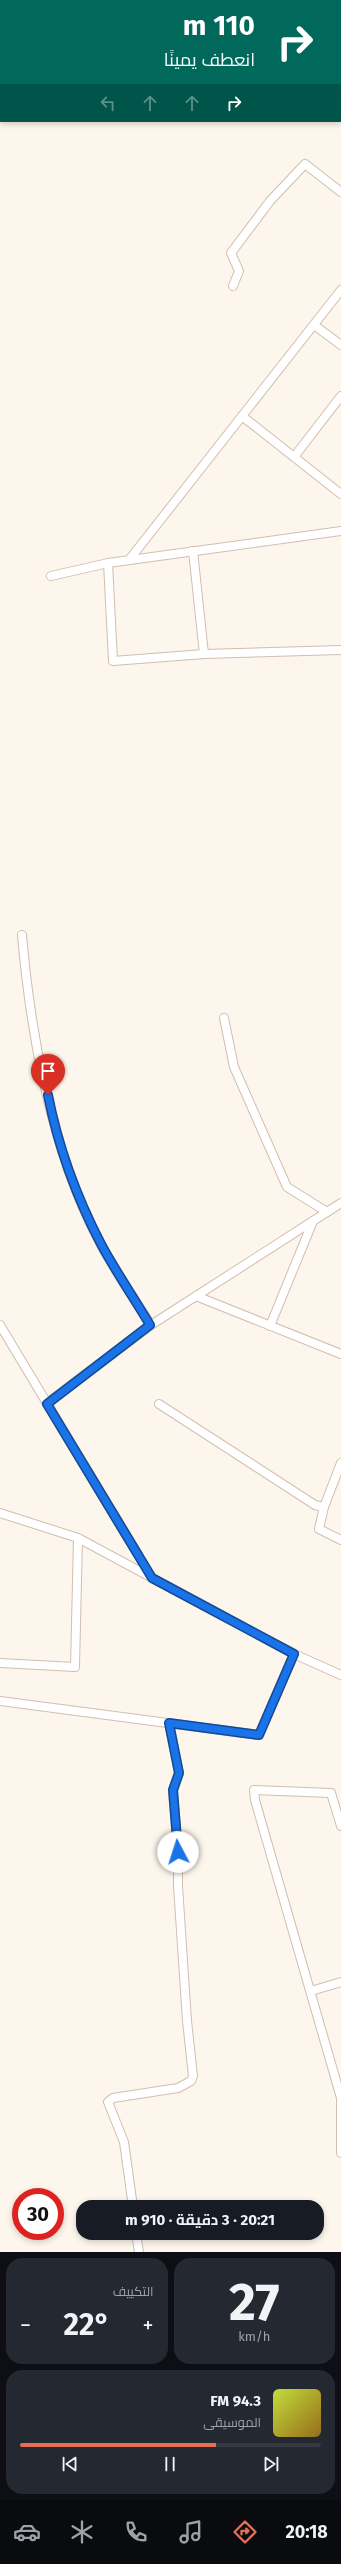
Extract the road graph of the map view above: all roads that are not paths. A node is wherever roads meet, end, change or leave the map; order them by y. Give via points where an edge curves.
1 (341, 192) edge
2 (233, 286) dead end
3 (341, 290) edge
4 (314, 324) junction
5 (341, 345) edge
6 (341, 396) edge
7 (242, 416) junction
8 (294, 457) junction
9 (341, 494) edge
10 (341, 531) edge
11 (193, 551) junction
12 (129, 560) junction
13 (108, 563) junction
14 (50, 576) dead end
15 (341, 650) edge
16 (204, 654) junction
17 (22, 935) dead end
18 (224, 1018) dead end
19 (341, 1203) edge
20 (327, 1212) junction
21 (313, 1221) junction
22 (196, 1296) junction
23 (0, 1325) edge
24 (150, 1325) junction
25 (270, 1326) junction
26 (341, 1354) edge
27 (47, 1404) junction
28 (159, 1404) dead end
29 (341, 1464) edge
30 (324, 1508) junction
31 (0, 1513) edge
32 (78, 1538) junction
33 (341, 1540) edge
34 (152, 1578) junction
35 (294, 1654) junction
36 (0, 1663) edge
37 (341, 1675) edge
38 (0, 1701) edge
39 (169, 1723) junction
40 (341, 1826) edge
41 (341, 1982) edge
42 (311, 1991) junction
43 (341, 2099) edge
44 (341, 2152) edge
45 (132, 2200) edge
46 (137, 2240) edge
47 (139, 2252) edge

1 - 2 street via 304,164 270,201 231,253 239,271
3 - 4 street
4 - 5 street
4 - 7 street
6 - 8 street
7 - 8 street
7 - 12 street
8 - 9 street
10 - 11 street
11 - 12 street
11 - 16 street
12 - 13 street
13 - 14 street
13 - 16 street via 113,661
15 - 16 street
17 - 24 street via 27,994 54,1124 79,1197 101,1245
18 - 20 street via 234,1067 287,1187
19 - 20 street
20 - 21 street
21 - 22 street
21 - 25 street
22 - 24 street
22 - 25 street
23 - 27 street
24 - 27 street
25 - 26 street
27 - 34 street
28 - 30 street via 315,1505
29 - 30 street
30 - 33 street via 319,1529
31 - 32 street
32 - 34 street
32 - 36 street via 75,1668
34 - 35 street
35 - 37 street
35 - 39 street via 259,1735
38 - 39 street
39 - 45 street via 179,1773 173,1790 187,2021 193,2076 190,2081 178,2088 113,2098 108,2102 124,2142
40 - 42 street via 331,1793 254,1790 254,1800
41 - 42 street
42 - 43 street
43 - 44 street
46 - 47 street

